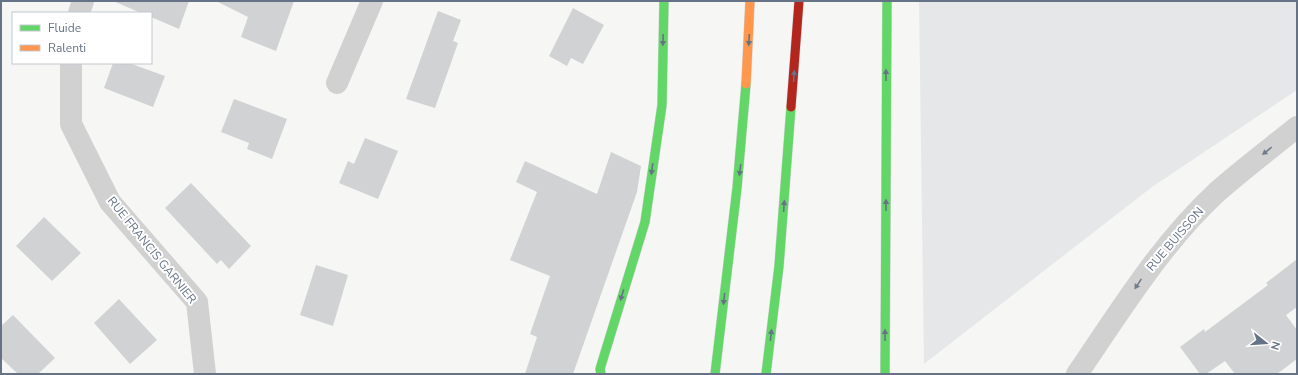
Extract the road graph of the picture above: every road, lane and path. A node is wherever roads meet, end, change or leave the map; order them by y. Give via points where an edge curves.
1 (82, 1) edge
2 (372, 1) edge
3 (664, 1) edge
4 (750, 1) edge
5 (799, 1) edge
6 (886, 1) edge
7 (79, 12) edge
8 (71, 64) edge
9 (337, 84) dead end
10 (1297, 127) edge
11 (205, 374) edge
12 (601, 374) edge
13 (715, 374) edge
14 (766, 374) edge
15 (885, 374) edge
16 (1077, 374) edge

1 - 7 street
2 - 9 street
3 -> 12 main road via 662,105 645,222 600,369
4 -> 13 main road via 750,36 740,164
14 -> 5 main road via 779,266
15 -> 6 main road
8 - 11 street, RUE FRANCIS GARNIER via 71,124 110,202 197,302
10 -> 16 street, RUE BUISSON via 1217,192 1185,226 1148,270

